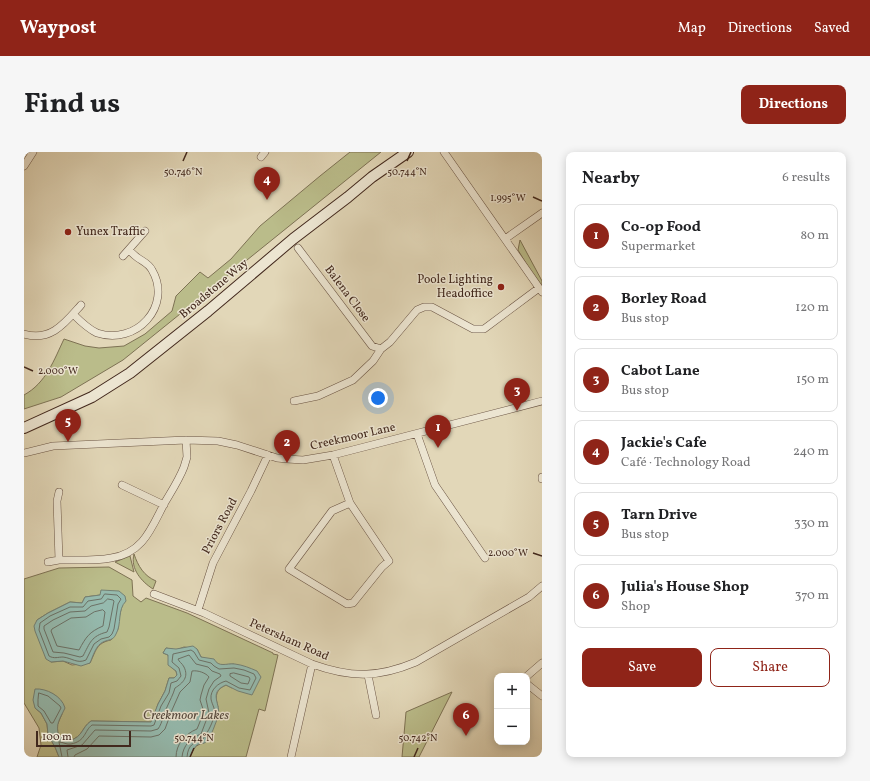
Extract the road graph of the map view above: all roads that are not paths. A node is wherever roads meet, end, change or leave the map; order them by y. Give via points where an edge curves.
1 (33, 152) edge
2 (408, 152) edge
3 (444, 152) edge
4 (449, 152) edge
5 (450, 161) junction
6 (24, 166) edge
7 (542, 213) edge
8 (145, 231) dead end
9 (505, 239) junction
10 (298, 248) dead end
11 (129, 250) junction
12 (123, 256) dead end
13 (540, 290) edge
14 (81, 305) dead end
15 (73, 314) junction
16 (24, 334) edge
17 (381, 349) junction
18 (294, 401) dead end
19 (542, 401) edge
20 (24, 428) edge
21 (417, 434) junction
22 (186, 440) junction
23 (24, 453) edge
24 (268, 455) junction
25 (333, 455) junction
26 (122, 485) dead end
27 (59, 492) dead end
28 (350, 503) junction
29 (164, 505) junction
30 (485, 558) dead end
31 (59, 560) junction
32 (48, 562) dead end
33 (542, 586) edge
34 (154, 594) dead end
35 (198, 610) junction
36 (542, 663) edge
37 (312, 664) junction
38 (530, 673) edge
39 (368, 675) junction
40 (530, 686) edge
41 (542, 696) edge
42 (376, 715) dead end
43 (291, 757) edge

1 - 6 street
2 - 20 street, Broadstone Way via 293,239 130,373 92,397
3 - 5 street
4 - 5 street
5 - 9 street
7 - 9 street
8 - 11 street
9 - 13 street
10 - 17 street, Balena Close via 372,346
11 - 12 street
11 - 15 street via 152,268 157,280 155,308 147,320 129,333 114,336 96,332
13 - 17 street via 484,330 473,329 432,307 424,307 417,310
14 - 15 street
15 - 16 street via 56,331 30,336
17 - 18 street via 373,361 353,380 318,396
19 - 21 street, Creekmoor Lane
21 - 25 street, Creekmoor Lane
21 - 30 street via 435,485
22 - 23 street, Creekmoor Lane via 53,446
22 - 24 street, Creekmoor Lane via 237,444
22 - 29 street via 187,457 184,467
24 - 25 street, Creekmoor Lane via 303,460
24 - 35 street, Priors Road via 213,562
25 - 28 street
26 - 29 street
27 - 31 street
28 - 28 street via 389,561 356,600 347,604 289,569 332,511
29 - 31 street via 145,540 132,550 112,558
31 - 32 street
33 - 39 street, Petersham Road via 529,597 416,662 384,673
34 - 35 street, Petersham Road
35 - 37 street, Petersham Road
36 - 38 street
37 - 39 street, Petersham Road via 331,671
37 - 43 street
39 - 42 street
40 - 41 street

